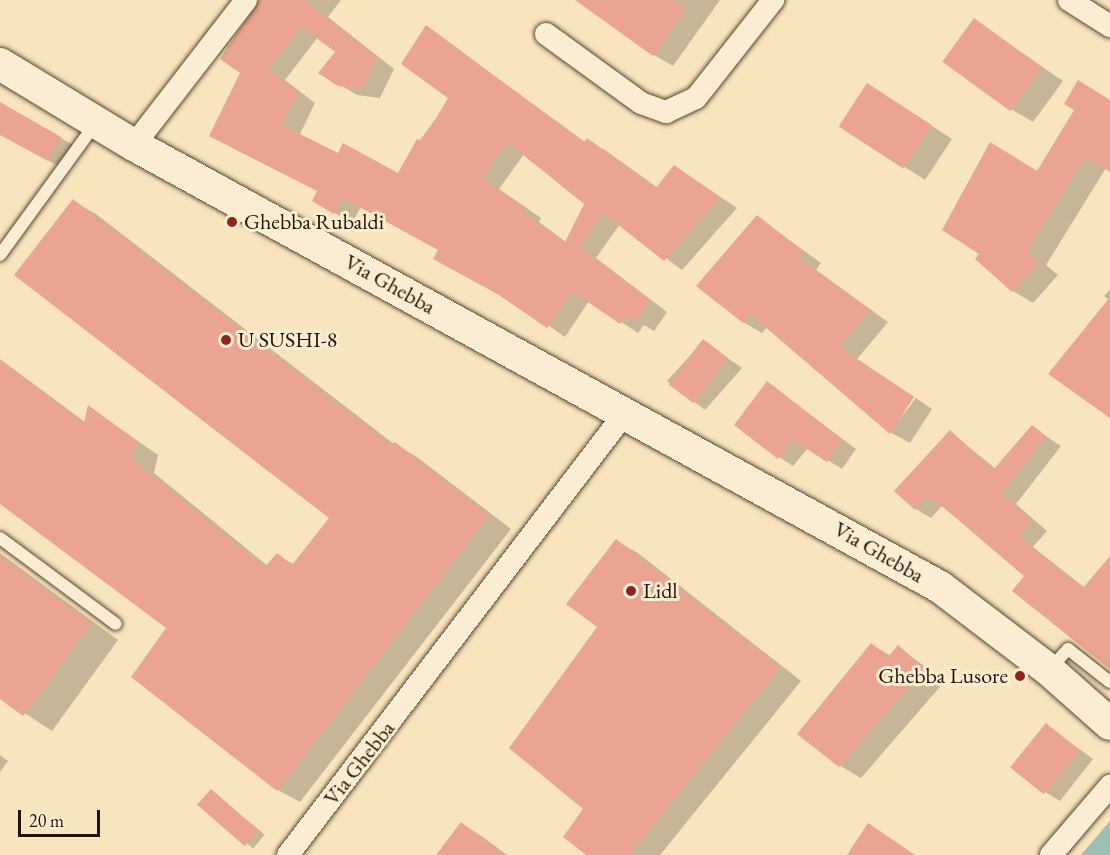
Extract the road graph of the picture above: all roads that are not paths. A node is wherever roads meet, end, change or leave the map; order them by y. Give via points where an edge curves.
1 (246, 0) edge
2 (773, 0) edge
3 (1069, 0) edge
4 (1110, 26) edge
5 (546, 34) dead end
6 (0, 64) edge
7 (97, 122) junction
8 (134, 144) junction
9 (0, 255) edge
10 (625, 413) junction
11 (0, 538) edge
12 (116, 624) dead end
13 (1049, 670) junction
14 (1110, 682) edge
15 (1110, 724) edge
16 (1110, 786) edge
17 (288, 855) edge
18 (1051, 855) edge

1 - 8 street
2 - 5 street via 696,98 666,112 641,103
3 - 4 street
6 - 7 street, Via Ghebba
7 - 8 street, Via Ghebba
7 - 9 lane
8 - 10 street, Via Ghebba
10 - 13 street, Via Ghebba via 940,587
10 - 17 street, Via Ghebba
11 - 12 lane
13 - 14 lane via 1068,649
13 - 15 street, Via Ghebba
16 - 18 street

